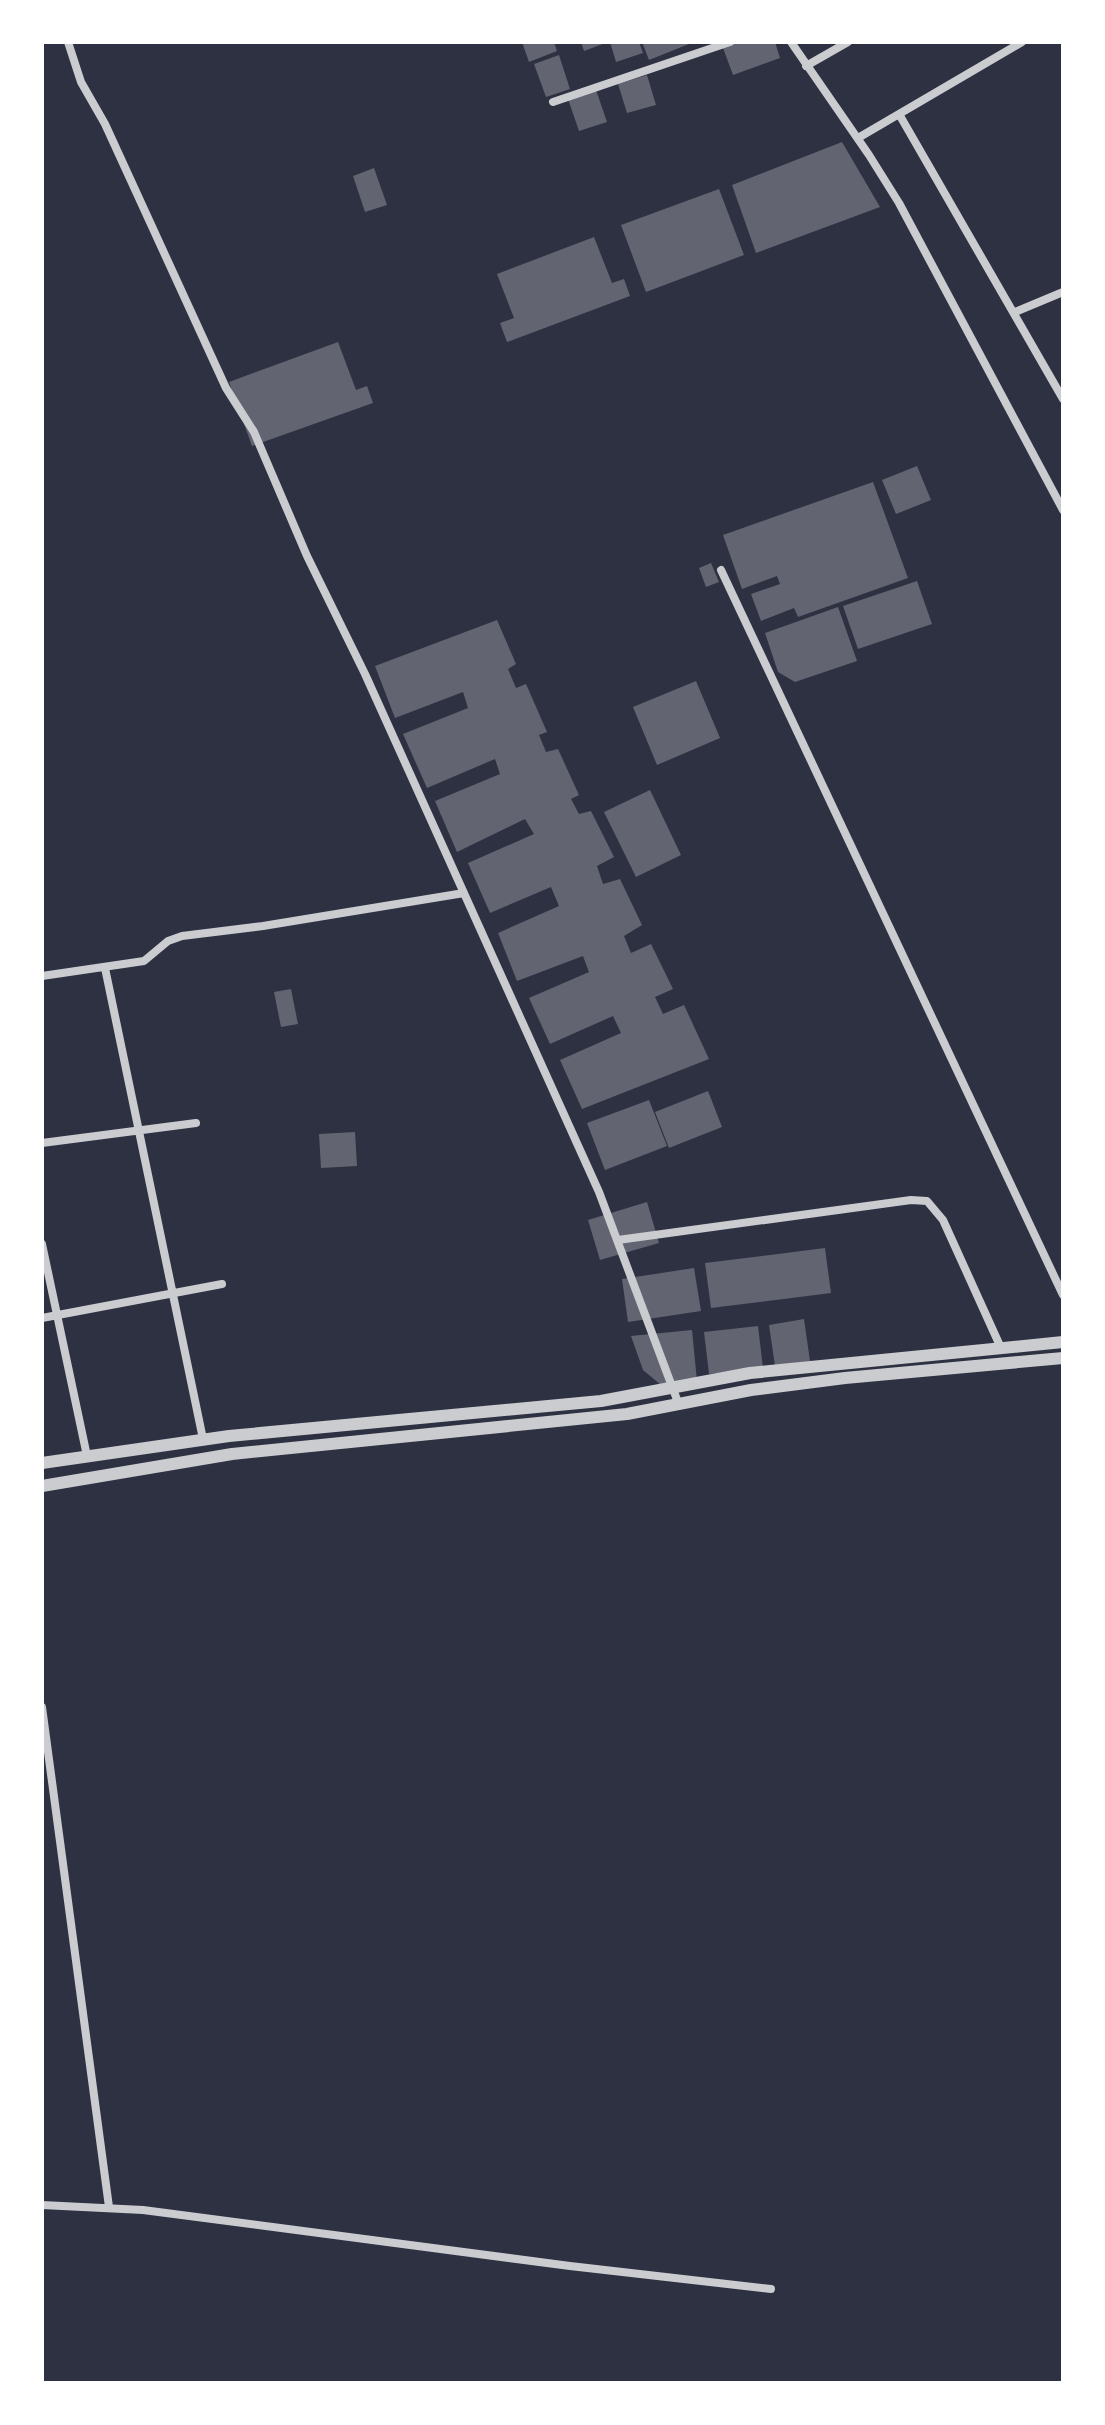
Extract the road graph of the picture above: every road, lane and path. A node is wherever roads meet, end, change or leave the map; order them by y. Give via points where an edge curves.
1 (730, 42) edge
2 (791, 42) edge
3 (848, 42) edge
4 (1022, 42) edge
5 (71, 43) edge
6 (806, 66) junction
7 (553, 102) dead end
8 (899, 114) junction
9 (858, 138) junction
10 (1063, 292) edge
11 (1015, 312) junction
12 (1063, 399) edge
13 (1063, 510) edge
14 (721, 570) dead end
15 (464, 893) junction
16 (105, 968) junction
17 (42, 976) edge
18 (196, 1123) dead end
19 (137, 1131) junction
20 (42, 1143) edge
21 (618, 1240) junction
22 (42, 1244) edge
23 (222, 1284) dead end
24 (172, 1294) junction
25 (1063, 1295) edge
26 (57, 1315) junction
27 (42, 1318) edge
28 (1063, 1342) edge
29 (1001, 1348) junction
30 (1063, 1358) edge
31 (672, 1387) junction
32 (679, 1405) junction
33 (203, 1439) junction
34 (87, 1456) junction
35 (42, 1463) edge
36 (42, 1486) edge
37 (42, 1707) edge
38 (42, 2205) edge
39 (109, 2207) junction
40 (771, 2289) dead end

1 - 7 street
2 - 6 street
3 - 6 street
4 - 8 street
5 - 15 street via 81,82 226,388 254,432
6 - 9 street
8 - 9 street
8 - 11 street
9 - 13 street via 912,226
10 - 11 street
11 - 12 street
14 - 25 street
15 - 16 street via 174,937 144,961
15 - 21 street
16 - 17 street
16 - 19 street
18 - 19 street
19 - 20 street
19 - 24 street
21 - 29 street via 927,1201 943,1220
21 - 31 street
22 - 26 street
23 - 24 street
24 - 26 street
24 - 33 street
26 - 27 street
26 - 34 street
28 - 29 street
29 - 31 street via 750,1373
30 - 32 street via 845,1378
31 - 32 street
31 - 33 street via 601,1401
32 - 36 street via 232,1454
33 - 34 street
34 - 35 street
37 - 39 street
38 - 39 street
39 - 40 street

